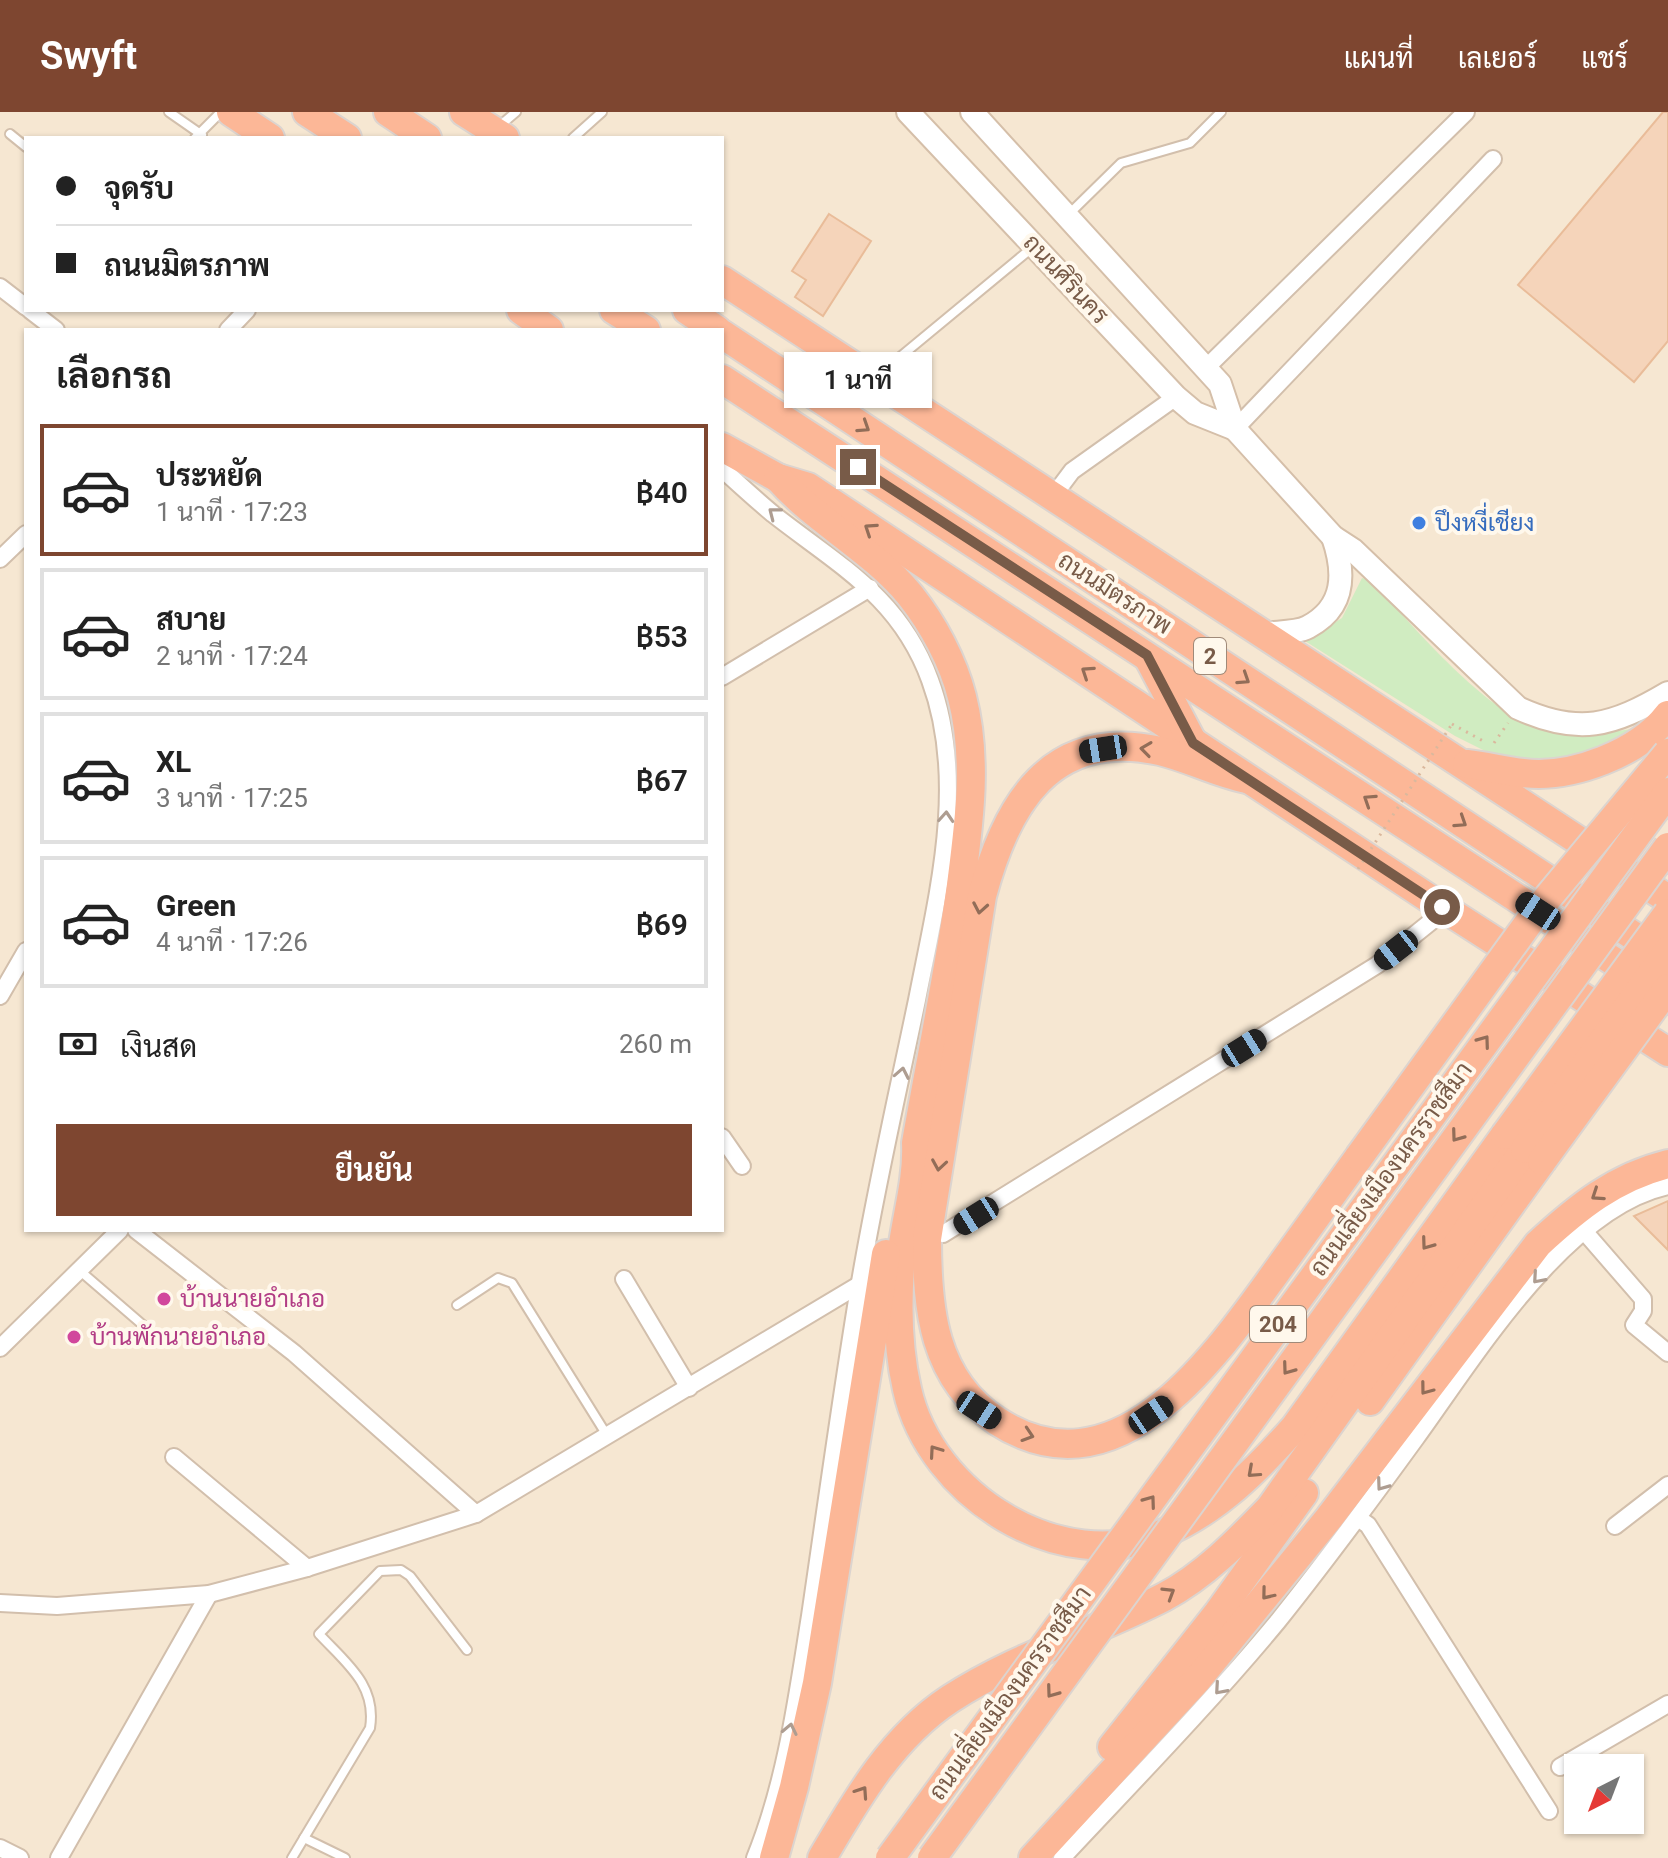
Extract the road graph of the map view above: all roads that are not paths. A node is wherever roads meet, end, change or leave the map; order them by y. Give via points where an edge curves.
1 (169, 112) edge
2 (221, 112) edge
3 (231, 112) edge
4 (307, 112) edge
5 (388, 112) edge
6 (464, 112) edge
7 (516, 112) edge
8 (602, 112) edge
9 (908, 112) edge
10 (972, 112) edge
11 (1221, 112) edge
12 (1466, 112) edge
13 (10, 134) dead end
14 (499, 134) edge
15 (198, 136) edge
16 (267, 136) edge
17 (344, 136) edge
18 (424, 136) edge
19 (575, 136) edge
20 (24, 145) edge
21 (1493, 159) dead end
22 (1067, 215) junction
23 (1035, 246) junction
24 (724, 281) edge
25 (0, 287) edge
26 (24, 305) edge
27 (33, 312) edge
28 (245, 312) edge
29 (524, 312) edge
30 (617, 312) edge
31 (690, 312) edge
32 (53, 328) edge
33 (230, 328) edge
34 (546, 328) edge
35 (643, 328) edge
36 (714, 328) edge
37 (724, 335) edge
38 (1206, 368) junction
39 (874, 379) junction
40 (724, 380) edge
41 (1176, 397) junction
42 (1235, 429) junction
43 (724, 448) edge
44 (724, 471) edge
45 (778, 478) junction
46 (1054, 495) junction
47 (24, 536) edge
48 (1333, 537) junction
49 (0, 559) edge
50 (870, 588) junction
51 (1264, 634) junction
52 (1147, 655) junction
53 (724, 676) edge
54 (1668, 693) edge
55 (1664, 733) edge
56 (1193, 743) junction
57 (1459, 764) junction
58 (1247, 779) junction
59 (1668, 792) edge
60 (1668, 821) edge
61 (1668, 847) edge
62 (1668, 899) edge
63 (1442, 907) junction
64 (1668, 913) edge
65 (1668, 951) edge
66 (24, 954) edge
67 (1668, 959) edge
68 (1668, 988) edge
69 (0, 996) edge
70 (1668, 997) edge
71 (1668, 1052) edge
72 (724, 1140) edge
73 (916, 1143) junction
74 (1524, 1149) junction
75 (1668, 1164) edge
76 (742, 1166) dead end
77 (1668, 1186) edge
78 (1584, 1231) junction
79 (118, 1232) edge
80 (139, 1232) edge
81 (946, 1236) dead end
82 (77, 1268) junction
83 (624, 1279) dead end
84 (864, 1284) junction
85 (457, 1305) dead end
86 (151, 1332) dead end
87 (0, 1348) edge
88 (1668, 1353) edge
89 (689, 1388) junction
90 (609, 1438) junction
91 (174, 1457) dead end
92 (1668, 1485) edge
93 (476, 1514) junction
94 (1358, 1518) junction
95 (1615, 1526) dead end
96 (307, 1568) junction
97 (209, 1594) junction
98 (0, 1603) edge
99 (467, 1650) dead end
100 (1668, 1704) edge
101 (1560, 1767) dead end
102 (1549, 1811) dead end
103 (304, 1838) junction
104 (0, 1848) edge
105 (20, 1858) edge
106 (59, 1858) edge
107 (292, 1858) edge
108 (345, 1858) edge
109 (755, 1858) edge
110 (774, 1858) edge
111 (822, 1858) edge
112 (890, 1858) edge
113 (932, 1858) edge
114 (1021, 1858) edge
115 (1033, 1858) edge
116 (1062, 1858) edge

1 - 15 lane
2 - 15 lane
3 - 16 highway
4 - 17 highway
5 - 18 highway
6 - 14 highway
7 - 14 lane
8 - 19 lane
9 - 23 street, ถนนศิรินคร
10 - 22 street, ถนนศิรินคร
11 - 22 lane via 1190,143 1121,163
12 - 38 street
13 - 20 lane
21 - 42 street
22 - 38 street, ถนนศิรินคร
23 - 39 lane
23 - 41 street, ถนนศิรินคร
24 - 39 highway
25 - 26 street
27 - 32 street
28 - 33 street
29 - 34 highway
30 - 35 highway
31 - 36 highway
37 -> 67 highway, ถนนมิตรภาพ / 2
38 - 42 street, ถนนศิรินคร via 1220,384
39 - 46 highway
40 - 52 highway, ถนนมิตรภาพ / 2
41 - 42 street, ถนนศิรินคร via 1195,413
41 - 46 street via 1072,471
42 - 48 street, ถนนศิรินคร
43 - 45 highway
50 -> 44 street
56 -> 45 highway via 808,487
45 - 73 highway via 909,594 941,641 962,697 970,750 967,830
46 - 51 highway
47 - 49 street
48 - 51 street, ถนนศิรินคร via 1343,566 1339,592 1327,612 1307,628
48 - 54 street, ถนนศิรินคร via 1353,550 1518,708 1546,721 1583,727 1628,716
50 - 53 street
84 -> 50 street via 936,904 949,774 944,727 930,679 907,632
51 - 57 highway
52 - 56 highway
70 -> 52 highway, ถนนมิตรภาพ / 2
55 - 57 highway via 1592,764 1558,772 1524,774
58 -> 55 highway, bridge via 1161,752 1120,746 1097,749 1057,765 1028,787 994,851 982,896 927,1239 927,1287 933,1334 952,1377 979,1410 1038,1439 1102,1438 1134,1426 1202,1370
55 - 60 highway via 1652,793
56 - 58 highway
57 - 62 highway
58 - 63 highway
112 -> 59 highway, ถนนเลี่ยงเมืองนครราชสีมา / 204, bridge
61 -> 113 highway, ถนนเลี่ยงเมืองนครราชสีมา / 204, bridge
63 - 71 highway
63 - 81 street via 1377,965
64 - 74 highway, bridge
65 - 74 highway, bridge
66 - 69 street
68 - 74 highway, bridge
72 - 76 street
74 -> 73 highway via 1258,1469 1217,1503 1164,1533 1129,1544 1090,1545 1046,1537 975,1498 922,1433 907,1392 899,1346 900,1268
73 - 110 highway via 903,1160 817,1683
111 -> 74 highway via 879,1768 949,1700 1167,1596 1236,1543 1270,1508
74 - 114 highway via 1218,1613
75 -> 115 highway via 1613,1185 1573,1211 1538,1244 1329,1518 1197,1680
77 - 78 street via 1622,1205
78 - 88 street via 1643,1299 1634,1325
78 -> 94 street via 1513,1306
79 - 82 street
80 - 93 street via 294,1353
82 - 86 lane
82 - 87 street
83 - 89 street
84 - 89 street
109 -> 84 street via 779,1783 797,1692
85 - 90 lane via 498,1278 512,1283
89 - 90 street
90 - 93 street
91 - 96 street
92 - 95 street
93 - 96 street
94 - 102 street via 1368,1525
94 -> 116 street via 1213,1697
96 - 97 street
97 - 98 street via 57,1606
97 - 106 street
99 - 103 lane via 410,1576 389,1569 380,1571 319,1634 360,1677 368,1691 371,1717 370,1728
100 - 101 street
103 - 107 lane
103 - 108 lane
104 - 105 street

